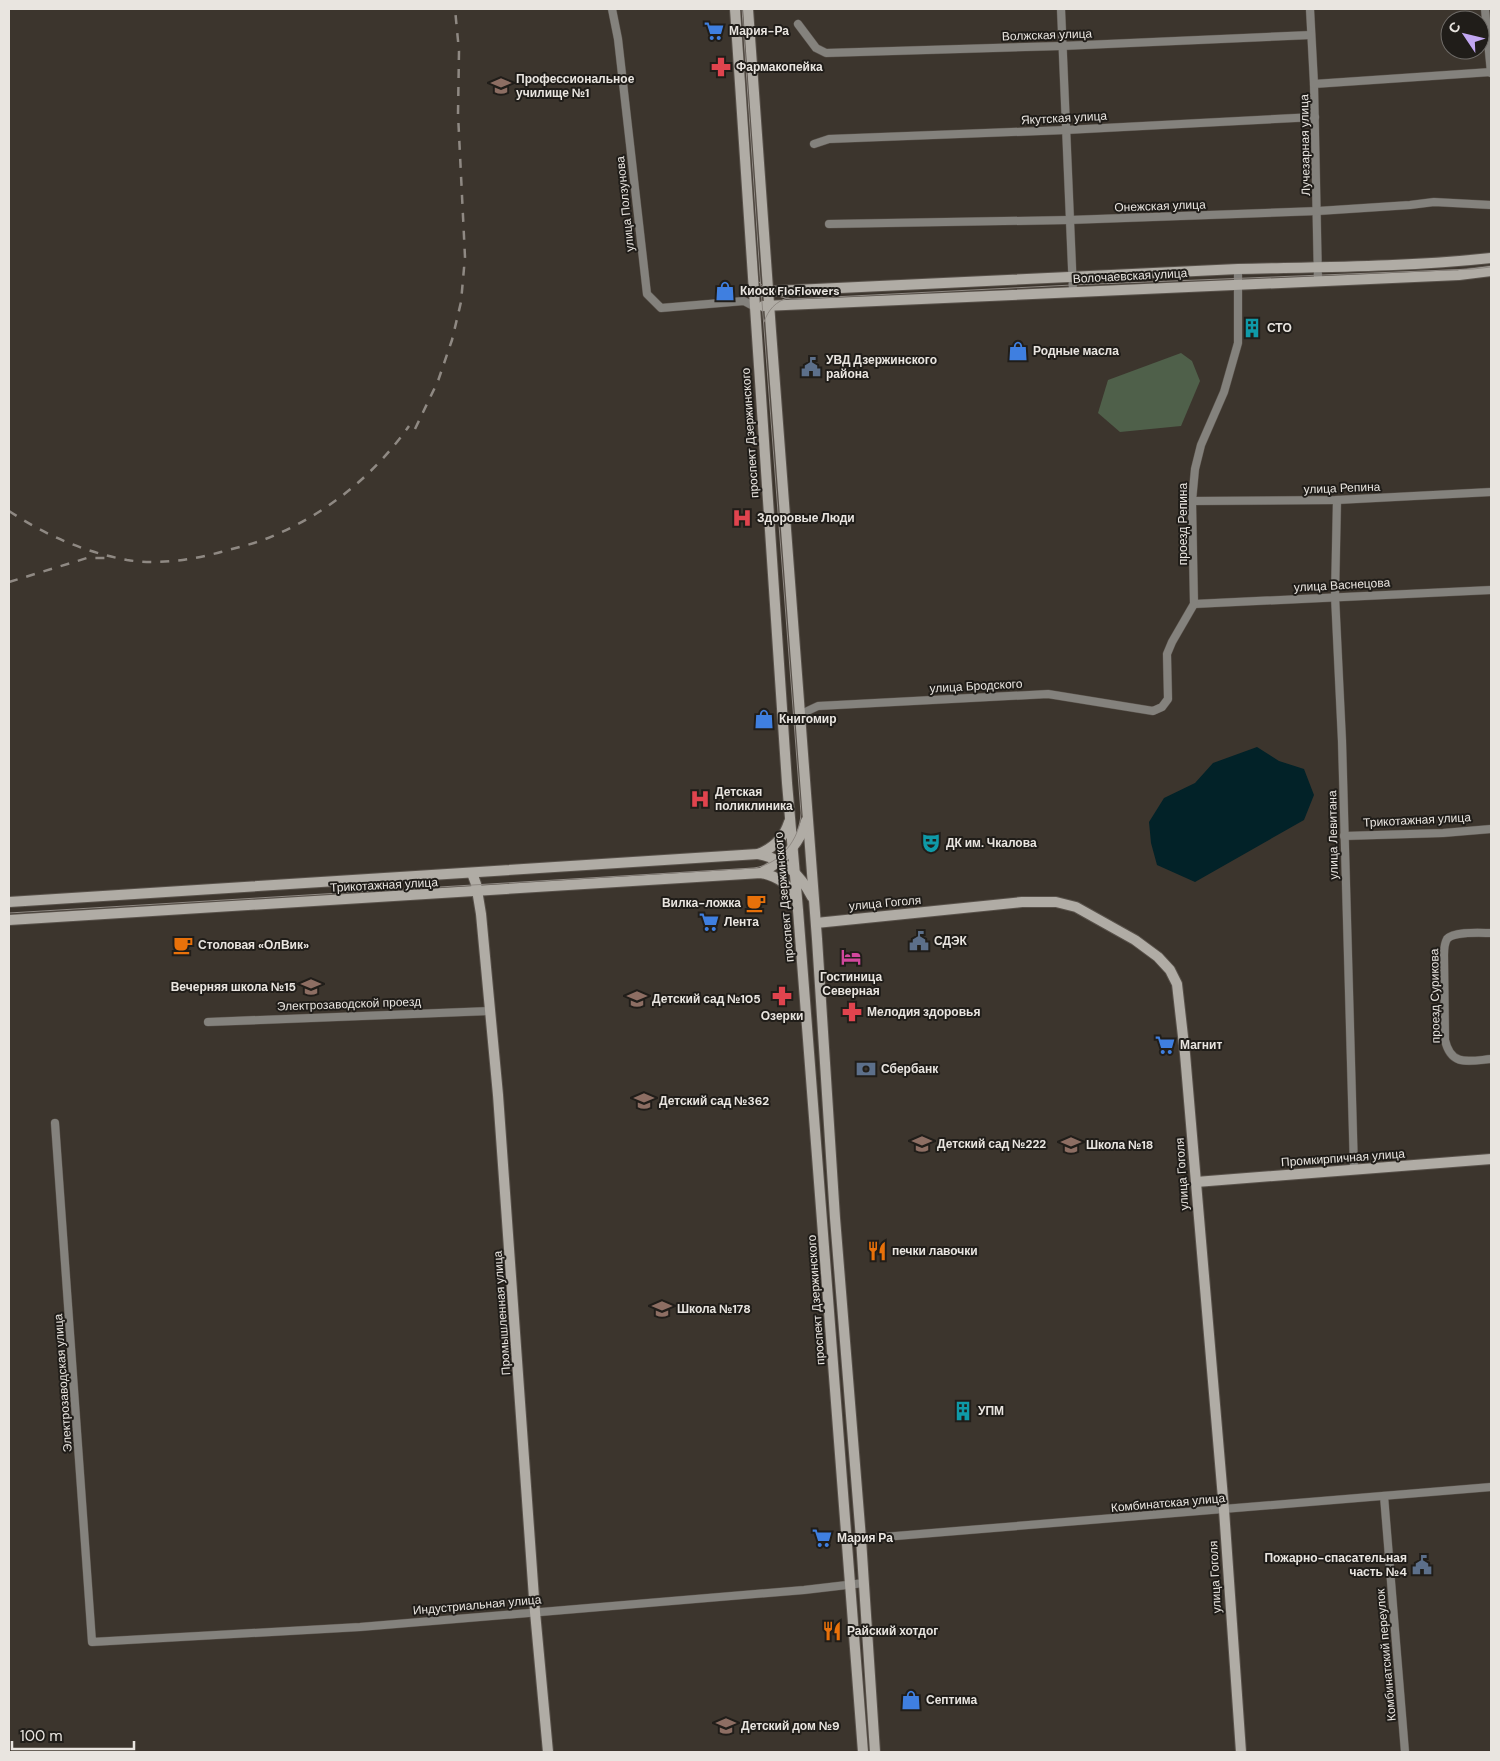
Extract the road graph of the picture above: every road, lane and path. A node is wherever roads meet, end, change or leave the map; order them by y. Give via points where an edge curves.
1 (612, 9) edge
2 (735, 9) edge
3 (748, 9) edge
4 (1061, 9) edge
5 (1310, 9) edge
6 (1485, 9) edge
7 (798, 24) dead end
8 (1310, 35) junction
9 (1062, 46) junction
10 (1491, 73) edge
11 (1314, 84) junction
12 (1315, 117) junction
13 (1066, 130) junction
14 (814, 144) dead end
15 (1491, 205) edge
16 (1318, 211) junction
17 (1069, 220) junction
18 (829, 224) dead end
19 (1491, 258) edge
20 (1317, 268) junction
21 (1238, 269) junction
22 (1491, 271) edge
23 (1072, 277) junction
24 (1318, 281) junction
25 (1238, 284) junction
26 (768, 291) junction
27 (1073, 291) junction
28 (754, 292) junction
29 (744, 301) junction
30 (769, 306) junction
31 (755, 307) junction
32 (1491, 492) edge
33 (1337, 500) junction
34 (1192, 501) junction
35 (1491, 590) edge
36 (1335, 596) junction
37 (1194, 604) junction
38 (800, 714) junction
39 (808, 813) junction
40 (790, 819) junction
41 (1491, 828) edge
42 (1344, 836) junction
43 (793, 848) junction
44 (758, 854) junction
45 (780, 860) junction
46 (795, 871) junction
47 (472, 873) junction
48 (761, 873) junction
49 (478, 892) junction
50 (814, 900) junction
51 (9, 902) edge
52 (798, 904) junction
53 (9, 920) edge
54 (816, 923) junction
55 (1491, 933) edge
56 (490, 1011) junction
57 (208, 1022) dead end
58 (1491, 1059) edge
59 (55, 1123) dead end
60 (1491, 1159) edge
61 (1354, 1170) junction
62 (1196, 1182) junction
63 (1491, 1487) edge
64 (1384, 1496) junction
65 (1224, 1510) junction
66 (861, 1538) junction
67 (847, 1540) junction
68 (864, 1583) junction
69 (851, 1585) junction
70 (535, 1612) junction
71 (92, 1642) joint
72 (548, 1752) edge
73 (863, 1752) edge
74 (875, 1752) edge
75 (1241, 1752) edge
76 (1405, 1752) edge

1 - 29 street, улица Ползунова via 647,294 661,308
2 - 28 main road, проспект Дзержинского
3 - 26 main road, проспект Дзержинского
4 - 9 street
5 - 8 street, Лучезарная улица
6 - 10 street
7 - 9 street, Волжская улица via 816,48 826,53
8 - 9 street, Волжская улица
8 - 11 street, Лучезарная улица
9 - 13 street
10 - 11 street
11 - 12 street, Лучезарная улица
12 - 13 street, Якутская улица
12 - 16 street, Лучезарная улица
13 - 14 street, Якутская улица via 829,139
13 - 17 street
15 - 16 street, Онежская улица via 1434,202
16 - 17 street, Онежская улица
16 - 20 street, Лучезарная улица
17 - 18 street, Онежская улица
17 - 23 street
19 - 20 main road, Волочаевская улица
20 - 21 main road, Волочаевская улица
20 - 24 street, Лучезарная улица
21 - 23 main road, Волочаевская улица
21 - 25 street, проезд Репина
22 - 24 main road, Волочаевская улица
23 - 26 main road, Волочаевская улица
23 - 27 street
24 - 25 main road, Волочаевская улица
25 - 27 main road, Волочаевская улица
25 - 34 street, проезд Репина via 1238,343 1224,392 1201,445
26 - 28 main road, Волочаевская улица
26 - 30 main road, проспект Дзержинского
27 - 30 main road, Волочаевская улица
28 - 29 street
28 - 31 main road, проспект Дзержинского
29 - 31 street
30 - 31 main road, Волочаевская улица
30 - 38 main road, проспект Дзержинского
31 - 40 main road, проспект Дзержинского
32 - 33 street, улица Репина
33 - 34 street, улица Репина
33 - 36 street, улица Левитана
34 - 37 street, проезд Репина
35 - 36 street, улица Васнецова
36 - 37 street, улица Васнецова
36 - 42 street, улица Левитана
37 - 38 street, улица Бродского via 1167,654 1168,699 1153,711 1048,694 818,706
38 - 39 main road, проспект Дзержинского
39 - 43 main road
39 - 50 main road, проспект Дзержинского
40 - 43 main road, проспект Дзержинского
40 - 44 main road via 779,842
41 - 42 street, Трикотажная улица
42 - 61 street, улица Левитана
43 - 45 main road
43 - 46 main road, проспект Дзержинского
44 - 45 main road
44 - 47 main road, Трикотажная улица
45 - 46 main road
45 - 48 main road
46 - 50 main road
46 - 52 main road, проспект Дзержинского
47 - 49 main road, Промышленная улица
47 - 51 main road, Трикотажная улица
48 - 49 main road, Трикотажная улица
48 - 52 main road via 778,878 791,889
49 - 53 main road, Трикотажная улица
49 - 56 main road, Промышленная улица
50 - 54 main road, проспект Дзержинского
52 - 67 main road, проспект Дзержинского
54 - 62 main road, улица Гоголя via 1022,902 1056,902 1076,907 1135,940 1158,957 1177,984
54 - 66 main road, проспект Дзержинского
55 - 58 street, проезд Сурикова via 1454,934 1444,945 1444,955 1447,1050 1453,1058 1462,1060
56 - 57 street, Электрозаводской проезд
56 - 70 main road, Промышленная улица
59 - 71 street, Электрозаводская улица
60 - 61 main road, Промкирпичная улица
61 - 62 main road, Промкирпичная улица
62 - 65 main road, улица Гоголя
63 - 64 street, Комбинатская улица
64 - 65 street, Комбинатская улица
64 - 76 street, Комбинатский переулок
65 - 66 street, Комбинатская улица
65 - 75 main road, улица Гоголя
66 - 67 street, Комбинатская улица
66 - 68 main road, проспект Дзержинского
67 - 69 main road, проспект Дзержинского
68 - 69 street, Индустриальная улица
68 - 74 main road, проспект Дзержинского
69 - 70 street, Индустриальная улица
69 - 73 main road, проспект Дзержинского
70 - 71 street, Индустриальная улица via 360,1627
70 - 72 main road, Промышленная улица

